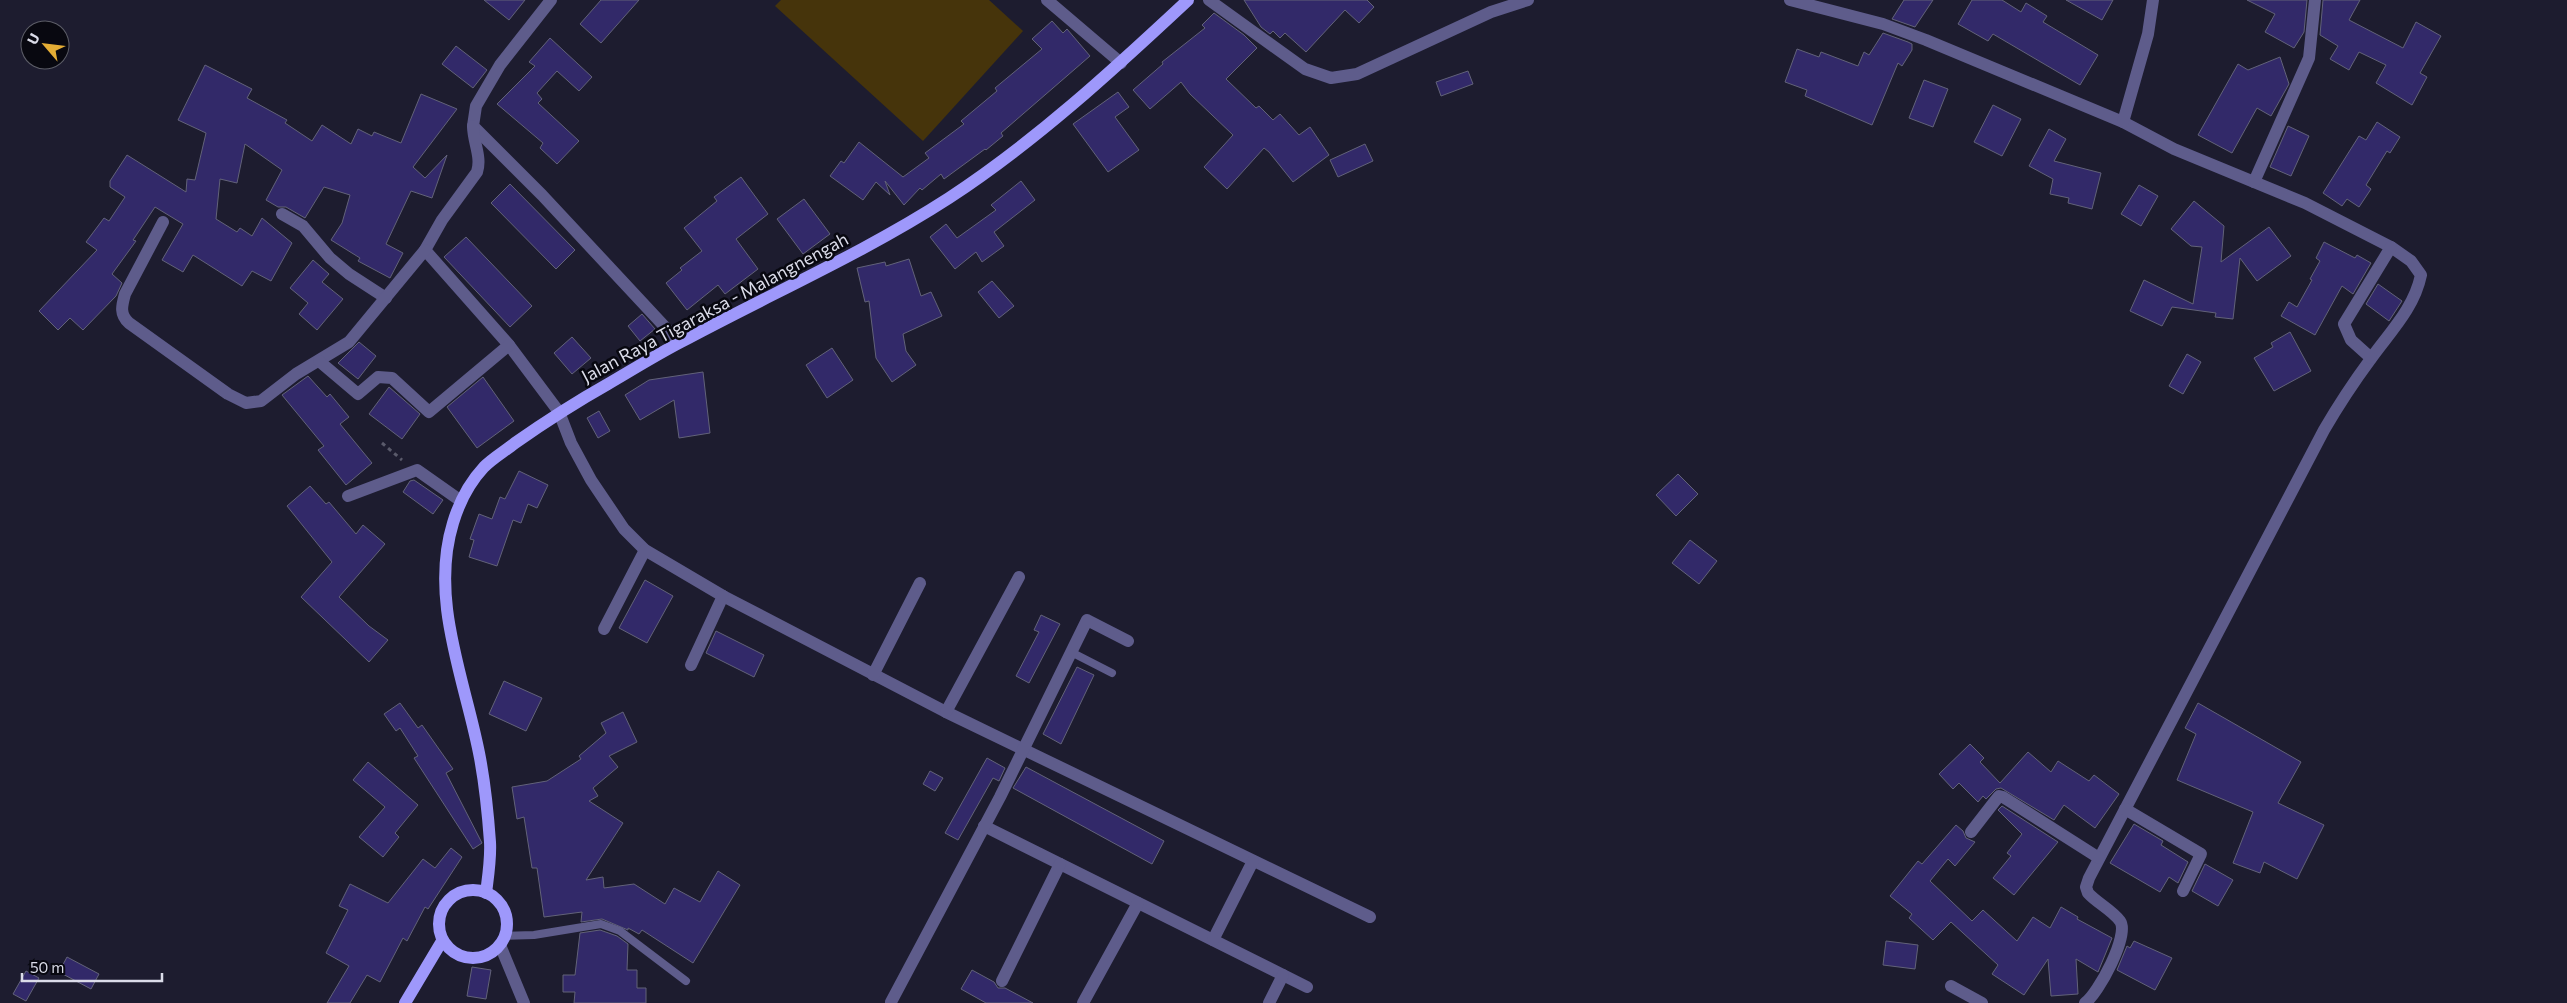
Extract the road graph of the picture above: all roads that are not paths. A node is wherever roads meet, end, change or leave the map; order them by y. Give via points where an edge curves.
1 (551, 0) edge
2 (1047, 0) edge
3 (1188, 0) edge
4 (1209, 0) edge
5 (1528, 0) edge
6 (1790, 0) edge
7 (2153, 0) edge
8 (2315, 0) edge
9 (1120, 63) junction
10 (2123, 122) junction
11 (473, 126) junction
12 (2254, 182) junction
13 (282, 214) dead end
14 (163, 222) dead end
15 (2391, 247) junction
16 (425, 250) junction
17 (386, 298) junction
18 (679, 342) junction
19 (509, 345) junction
20 (2371, 358) junction
21 (319, 361) junction
22 (559, 412) junction
23 (348, 496) dead end
24 (461, 501) junction
25 (645, 550) junction
26 (1019, 577) dead end
27 (920, 583) dead end
28 (723, 596) junction
29 (604, 629) dead end
30 (1128, 641) dead end
31 (1071, 652) junction
32 (691, 665) dead end
33 (1112, 673) dead end
34 (873, 674) junction
35 (946, 712) junction
36 (1023, 749) junction
37 (2125, 809) junction
38 (984, 826) junction
39 (1971, 832) dead end
40 (2099, 858) junction
41 (1253, 861) junction
42 (1060, 864) junction
43 (2183, 891) dead end
44 (486, 894) junction
45 (1138, 903) junction
46 (1370, 917) dead end
47 (502, 940) junction
48 (1213, 940) junction
49 (442, 941) junction
50 (1283, 975) junction
51 (686, 981) dead end
52 (1002, 981) dead end
53 (1307, 986) dead end
54 (1951, 986) dead end
55 (891, 1002) edge
56 (405, 1003) edge
57 (524, 1003) edge
58 (1083, 1003) edge
59 (1269, 1003) edge
60 (1982, 1003) edge
61 (2085, 1003) edge

1 - 11 street via 500,65 476,106
2 - 9 street
3 - 9 main road, Jalan Raya Tigaraksa - Malangnengah
4 - 5 street via 1305,69 1331,78 1358,74 1490,12
6 - 10 street via 1884,24
7 - 10 street via 2148,34
8 - 12 street via 2309,58
9 - 18 main road, Jalan Raya Tigaraksa - Malangnengah via 992,169 914,220
10 - 12 street via 2174,149
11 - 16 street via 480,163 477,172
11 - 18 street
12 - 15 street via 2305,203
13 - 17 street via 303,226 348,274
14 - 21 street via 125,294 122,307 125,320 228,394 246,403 261,401
15 - 20 street via 2344,324 2351,340
15 - 20 street via 2412,262 2421,276 2418,291 2408,310
16 - 17 street
16 - 19 street
17 - 21 street via 349,342
18 - 22 main road, Jalan Raya Tigaraksa - Malangnengah
19 - 21 street via 429,412 392,378 378,377 358,394
19 - 22 street
20 - 37 street via 2324,430
22 - 24 main road, Jalan Raya Tigaraksa - Malangnengah via 487,464 474,478
22 - 25 street via 571,444 591,480 624,529
23 - 24 street via 417,470
24 - 44 main road, Jalan Raya Tigaraksa - Malangnengah via 447,548 445,580 460,675 480,758 490,844
25 - 28 street
25 - 29 street
26 - 35 street
27 - 34 street
28 - 32 street
28 - 34 street
30 - 31 street via 1087,620
31 - 33 lane
31 - 36 street
34 - 35 street
35 - 36 street
36 - 38 street
36 - 41 street
37 - 40 street
37 - 43 street via 2201,854
38 - 42 street
38 - 55 street
39 - 40 street via 1999,796 2003,796
40 - 61 street via 2086,887 2123,927 2112,961
41 - 46 street
41 - 48 street
42 - 45 street
42 - 52 street
44 - 47 main road via 494,898 505,915
44 - 49 main road via 468,891 451,898 439,923
45 - 48 street
45 - 58 street
47 - 49 main road via 492,952 474,958 456,954
47 - 51 lane via 608,925
47 - 57 street
48 - 50 street
49 - 56 main road
50 - 53 street
50 - 59 street
54 - 60 street

